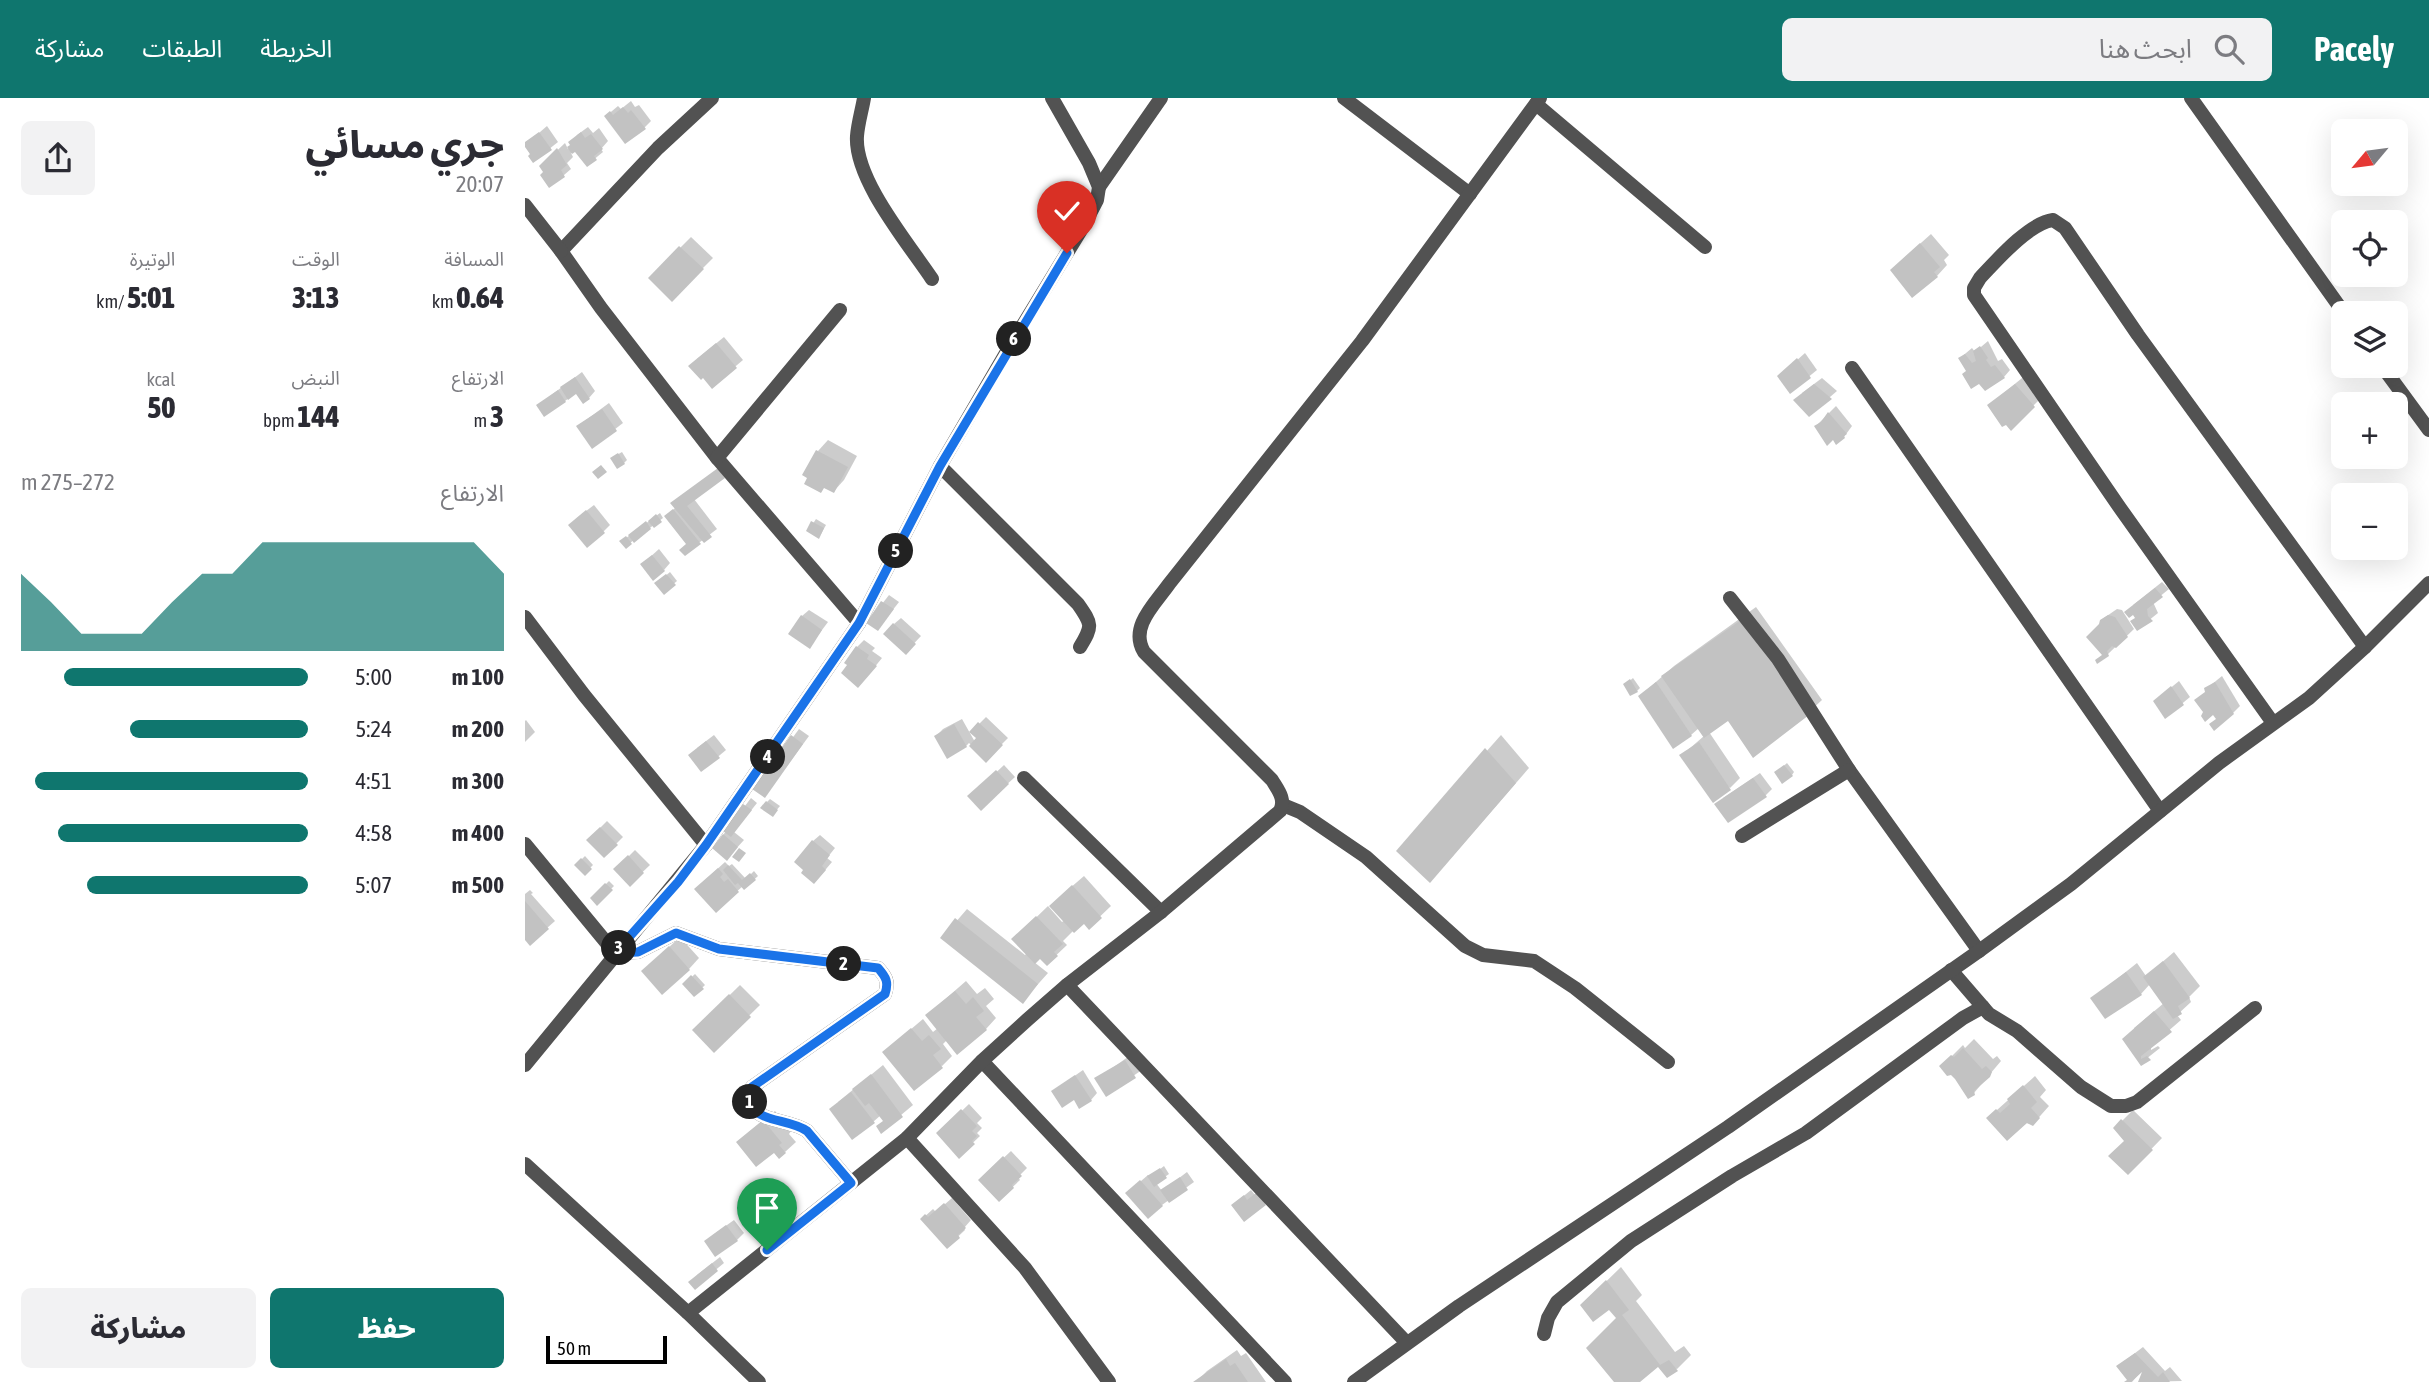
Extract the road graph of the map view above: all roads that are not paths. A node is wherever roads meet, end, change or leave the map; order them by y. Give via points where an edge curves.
1 (712, 98) edge
2 (864, 98) edge
3 (1052, 98) edge
4 (1161, 98) edge
5 (1344, 98) edge
6 (2191, 98) edge
7 (1538, 101) edge
8 (1099, 187) junction
9 (1469, 194) junction
10 (525, 205) edge
11 (1705, 247) dead end
12 (561, 251) junction
13 (932, 279) dead end
14 (2335, 301) edge
15 (841, 310) dead end
16 (1852, 368) dead end
17 (2391, 378) edge
18 (2429, 430) edge
19 (717, 458) junction
20 (940, 466) junction
21 (2429, 583) edge
22 (1730, 597) dead end
23 (525, 617) edge
24 (859, 623) junction
25 (2365, 647) junction
26 (1080, 648) dead end
27 (2273, 723) junction
28 (1849, 769) junction
29 (1024, 778) dead end
30 (1283, 805) junction
31 (2160, 811) junction
32 (1742, 836) dead end
33 (525, 844) edge
34 (706, 845) junction
35 (1161, 912) junction
36 (1979, 951) junction
37 (615, 953) junction
38 (1951, 970) junction
39 (1067, 985) junction
40 (1983, 1007) junction
41 (2255, 1008) dead end
42 (982, 1061) junction
43 (1668, 1062) dead end
44 (525, 1065) edge
45 (907, 1138) junction
46 (525, 1164) edge
47 (851, 1183) junction
48 (688, 1313) junction
49 (1544, 1334) dead end
50 (1406, 1342) junction
51 (759, 1382) edge
52 (1109, 1382) edge
53 (1285, 1382) edge
54 (1354, 1382) edge

1 - 12 street via 657,148
2 - 13 street via 856,137 860,162 871,188
3 - 8 street
4 - 8 street
5 - 9 street
6 - 14 street
7 - 9 street
7 - 11 street
8 - 20 street via 1084,225
9 - 30 street via 1362,341 1140,625 1139,643 1144,652 1272,780
10 - 12 street
12 - 19 street
15 - 19 street
16 - 31 street
17 - 18 street
19 - 24 street
20 - 24 street
20 - 26 street via 1078,604 1090,624
21 - 25 street
22 - 28 street via 1778,659
23 - 34 street
24 - 34 street
25 - 27 street via 2309,698
25 - 27 street via 2065,228 2053,220 2031,230 1980,278 1975,295
27 - 31 street
28 - 32 street
28 - 36 street
29 - 35 street
30 - 35 street via 1277,815
30 - 43 street via 1366,857 1465,946 1483,955 1534,961
31 - 36 street
33 - 37 street
34 - 37 street
35 - 39 street
36 - 38 street
37 - 44 street
37 - 47 street via 638,952 676,933 719,949 878,968 888,985 885,994 752,1087 749,1098 761,1115 807,1131
38 - 40 street
38 - 50 street via 1651,1180
39 - 42 street
39 - 50 street
40 - 41 street via 2088,1093 2111,1106 2137,1102
40 - 49 street via 1806,1133 1631,1241 1557,1302
42 - 45 street
42 - 53 street
45 - 47 street
45 - 52 street via 1025,1268
46 - 48 street
47 - 48 street
48 - 51 street
50 - 54 street

